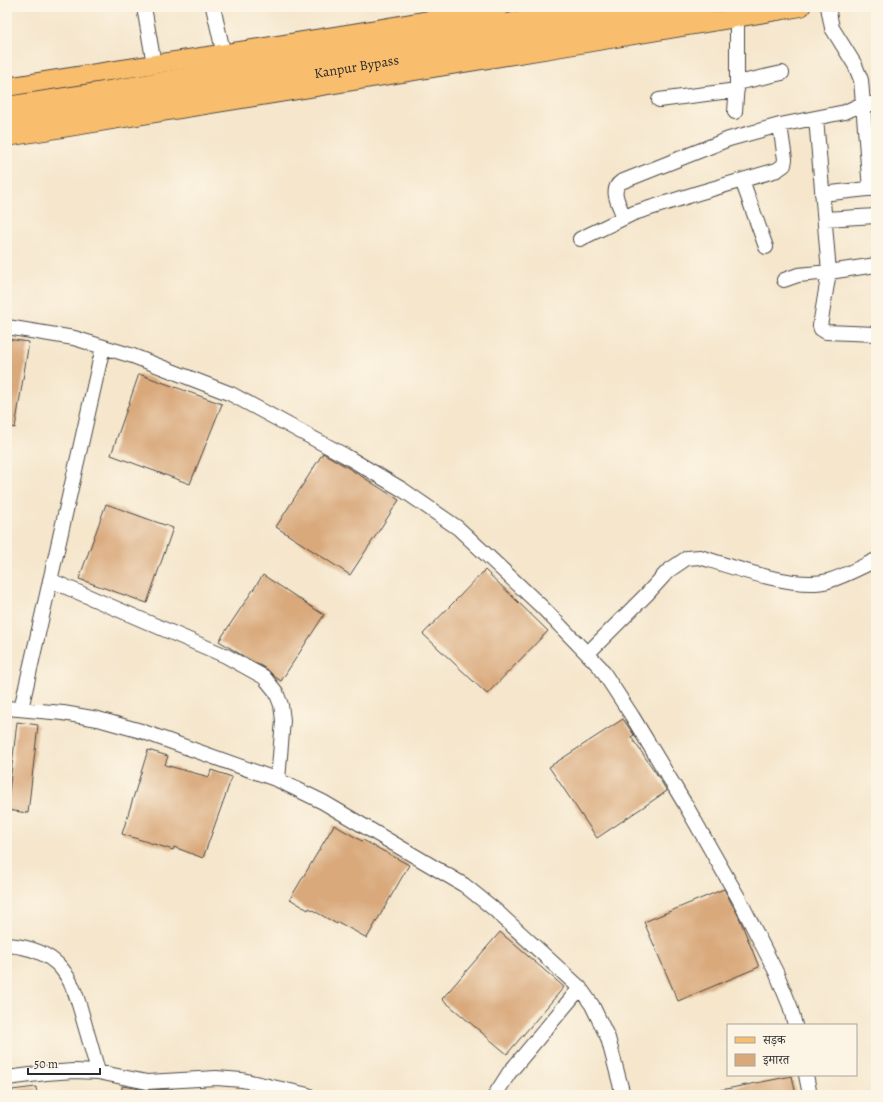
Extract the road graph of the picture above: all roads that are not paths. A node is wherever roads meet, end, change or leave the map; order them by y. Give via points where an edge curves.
1 (144, 7) edge
2 (214, 7) edge
3 (608, 7) edge
4 (705, 7) edge
5 (801, 7) edge
6 (828, 7) edge
7 (493, 8) edge
8 (737, 18) junction
9 (224, 55) junction
10 (154, 64) junction
11 (782, 73) dead end
12 (7, 87) edge
13 (737, 87) junction
14 (659, 100) dead end
15 (869, 104) edge
16 (7, 107) edge
17 (735, 112) dead end
18 (816, 118) junction
19 (7, 123) edge
20 (780, 125) junction
21 (7, 137) edge
22 (742, 180) junction
23 (873, 188) edge
24 (822, 194) junction
25 (876, 216) edge
26 (624, 217) junction
27 (825, 219) junction
28 (580, 239) dead end
29 (766, 247) dead end
30 (876, 265) edge
31 (829, 272) junction
32 (784, 280) dead end
33 (7, 327) edge
34 (876, 334) edge
35 (103, 347) junction
36 (876, 560) edge
37 (50, 580) junction
38 (588, 653) junction
39 (14, 709) edge
40 (278, 780) junction
41 (7, 945) edge
42 (580, 988) junction
43 (795, 1024) edge
44 (98, 1072) junction
45 (806, 1076) edge
46 (7, 1078) edge
47 (308, 1095) edge
48 (495, 1095) edge
49 (623, 1095) edge
50 (810, 1095) edge

1 - 10 street
2 - 9 street
3 - 16 highway, Kanpur Bypass
4 - 19 highway, Kanpur Bypass
5 - 8 main road
6 - 15 street via 832,28 859,75
7 - 9 main road
8 - 13 street
8 - 21 main road
9 - 10 main road
10 - 12 main road
11 - 13 street
13 - 14 street
13 - 17 street
15 - 18 street
15 - 23 street
18 - 20 street
18 - 24 street
20 - 22 street via 784,164 777,170
20 - 26 street via 714,144 621,182 615,192
22 - 26 street
22 - 29 street
23 - 24 street
24 - 27 street
25 - 27 street
26 - 28 street
27 - 31 street
30 - 31 street
31 - 32 street via 798,275
31 - 34 street via 821,330
33 - 35 street via 74,338
35 - 37 street
35 - 38 street via 134,356 232,394 403,490 458,528
36 - 38 street via 828,581 813,583 788,581 700,557 687,558 668,570
37 - 39 street
37 - 40 street via 226,656 264,677 276,692 281,705 283,720
38 - 43 street via 632,716 739,899 776,972
39 - 40 street via 98,719 141,731
40 - 42 street via 323,802 464,884
41 - 44 street via 38,951 53,960 67,975 77,995
42 - 48 street via 509,1073
42 - 49 street via 592,1005 608,1038
44 - 46 street via 67,1071
44 - 47 street via 147,1082 216,1078 242,1080
45 - 50 street

